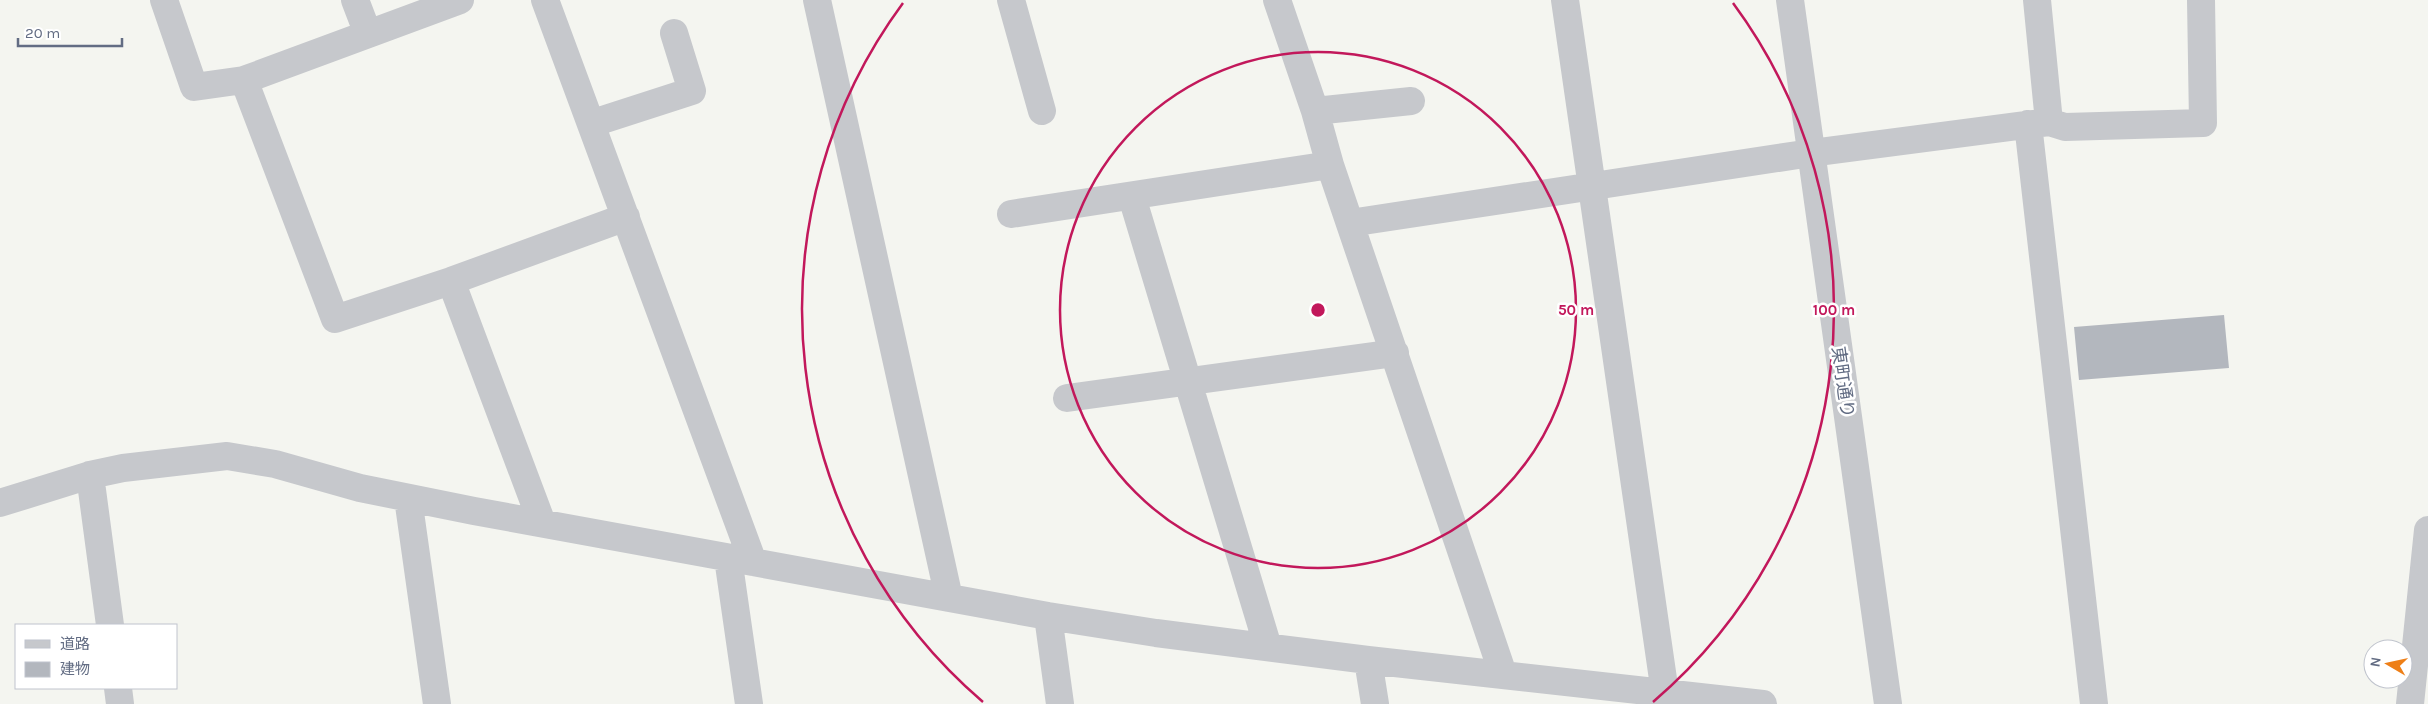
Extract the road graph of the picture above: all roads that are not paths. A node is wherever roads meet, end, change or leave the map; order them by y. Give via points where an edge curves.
1 (164, 0) edge
2 (355, 0) edge
3 (460, 0) edge
4 (545, 0) edge
5 (817, 0) edge
6 (1010, 0) edge
7 (1277, 0) edge
8 (1565, 0) edge
9 (1790, 0) edge
10 (2037, 0) edge
11 (2201, 0) edge
12 (674, 33) dead end
13 (368, 34) junction
14 (244, 80) junction
15 (1411, 101) dead end
16 (1042, 111) dead end
17 (1315, 111) junction
18 (593, 123) junction
19 (2038, 123) junction
20 (1811, 153) junction
21 (1330, 165) junction
22 (1592, 186) junction
23 (1132, 197) junction
24 (1011, 214) dead end
25 (626, 217) junction
26 (1350, 223) junction
27 (451, 281) junction
28 (1395, 353) junction
29 (1188, 382) junction
30 (1067, 398) dead end
31 (90, 475) junction
32 (408, 498) junction
33 (0, 503) edge
34 (542, 522) junction
35 (2428, 530) edge
36 (741, 560) junction
37 (949, 598) junction
38 (1048, 616) junction
39 (110, 624) edge
40 (1268, 647) junction
41 (1368, 660) junction
42 (1503, 674) junction
43 (118, 689) edge
44 (1665, 693) junction
45 (120, 704) edge
46 (437, 704) edge
47 (749, 704) edge
48 (1060, 704) edge
49 (1375, 704) edge
50 (1763, 704) edge
51 (1888, 704) edge
52 (2094, 704) edge
53 (2410, 704) edge

1 - 14 street via 194,87
2 - 13 street
3 - 13 street
4 - 18 street
5 - 37 street
6 - 16 street
7 - 17 street
8 - 22 street
9 - 20 street, 東町通り
10 - 19 street
11 - 19 street via 2203,124 2065,127
12 - 18 street via 692,91
13 - 14 street
14 - 27 street via 334,319
15 - 17 street
17 - 21 street
18 - 25 street
19 - 20 street
19 - 52 street
20 - 22 street
20 - 51 street, 東町通り
21 - 23 street
21 - 26 street
22 - 26 street
22 - 44 street
23 - 24 street
23 - 29 street
25 - 27 street
25 - 36 street
26 - 28 street
27 - 34 street
28 - 29 street
28 - 42 street
29 - 30 street
29 - 40 street
31 - 32 street via 227,456 275,464
31 - 33 street
31 - 39 street
32 - 34 street
32 - 46 street
34 - 36 street
35 - 53 street
36 - 37 street
36 - 47 street
37 - 38 street
38 - 40 street
38 - 48 street
40 - 41 street
41 - 42 street
41 - 49 street
42 - 44 street
43 - 45 street
44 - 50 street

